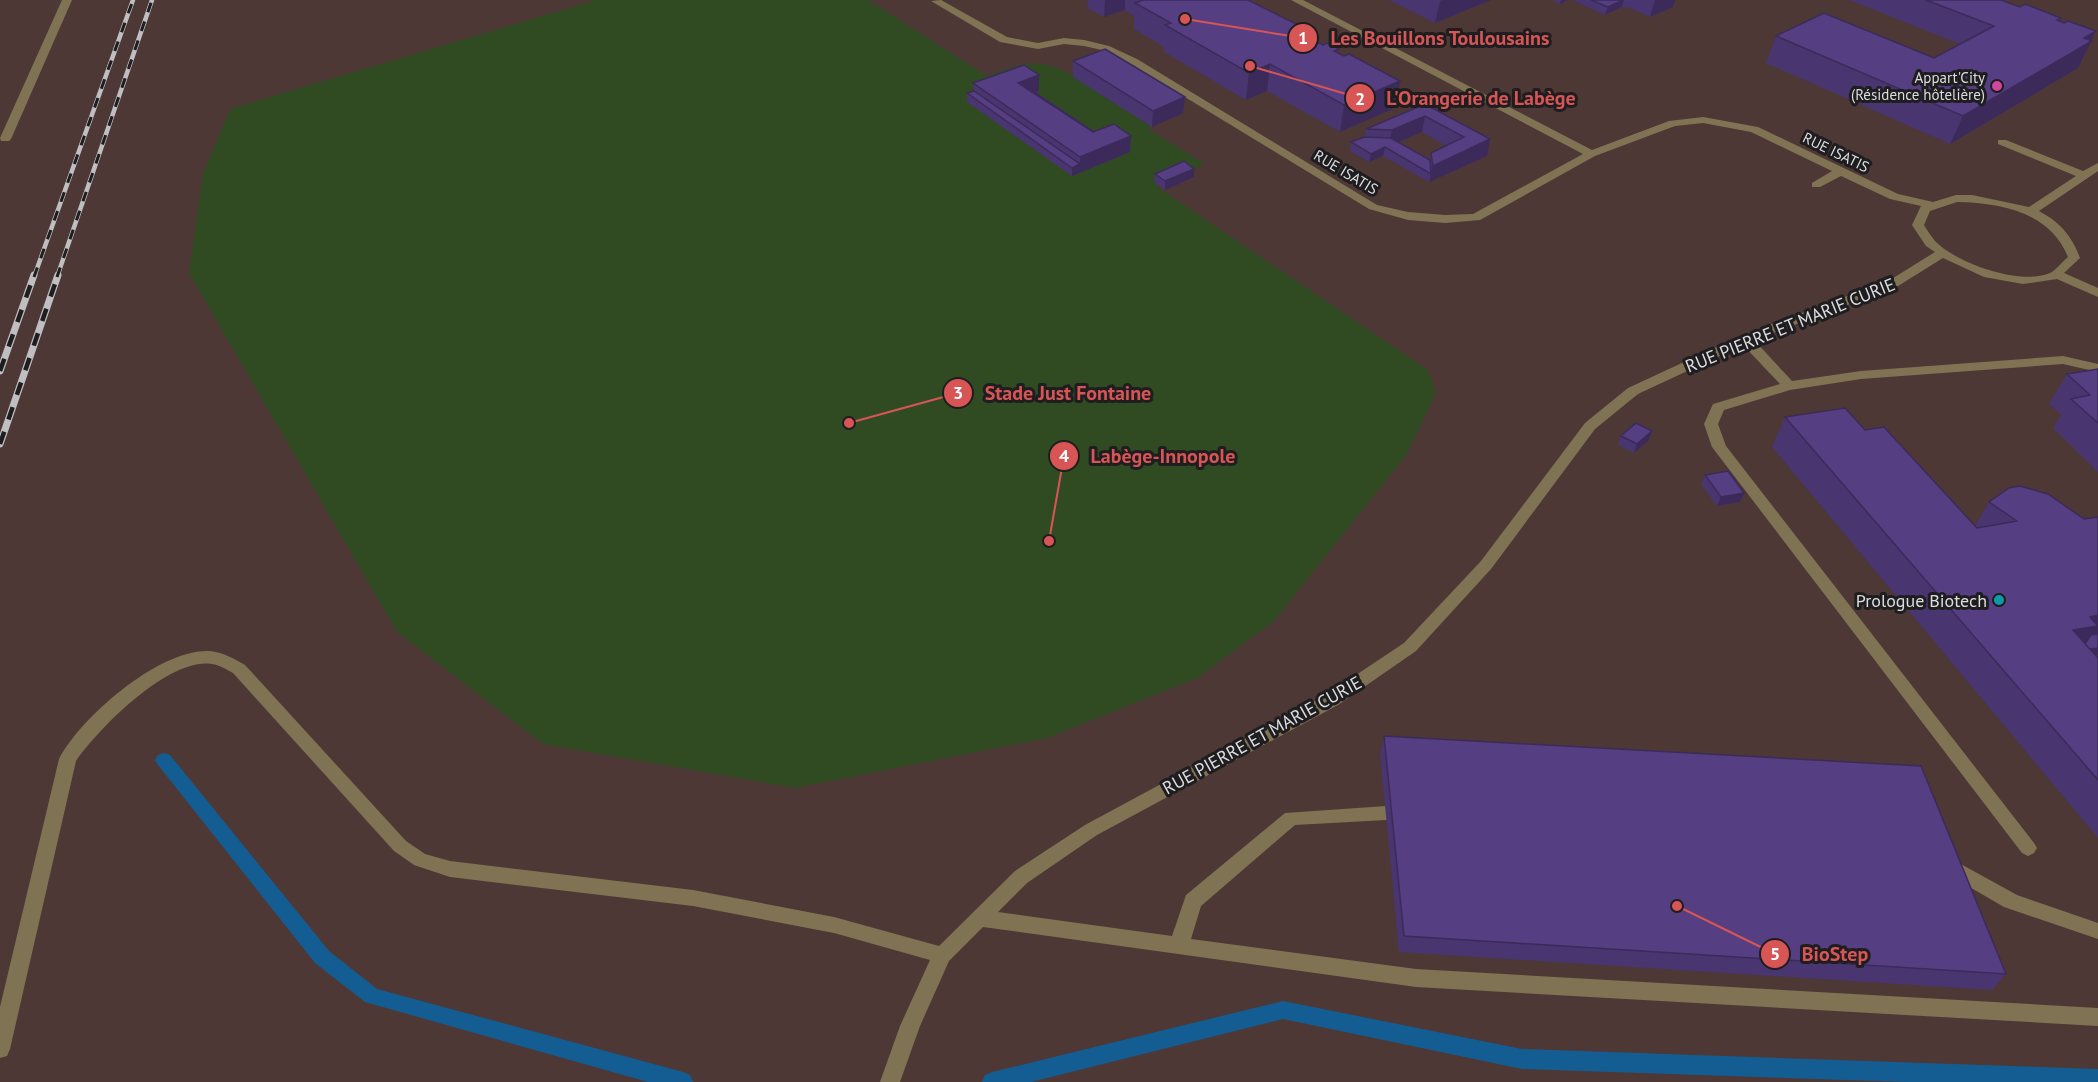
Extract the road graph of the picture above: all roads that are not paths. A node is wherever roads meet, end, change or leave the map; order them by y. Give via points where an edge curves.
1 (66, 0) edge
2 (1296, 0) edge
3 (936, 1) edge
4 (5, 139) dead end
5 (2002, 142) dead end
6 (1591, 154) junction
7 (2098, 166) edge
8 (1841, 171) junction
9 (2083, 175) junction
10 (1816, 185) dead end
11 (1930, 204) junction
12 (2030, 212) junction
13 (1941, 254) junction
14 (2057, 274) junction
15 (2098, 293) edge
16 (1745, 339) junction
17 (2098, 368) edge
18 (1790, 386) junction
19 (1386, 813) dead end
20 (2028, 848) dead end
21 (1941, 861) edge
22 (979, 918) junction
23 (2098, 931) edge
24 (1179, 945) junction
25 (942, 955) junction
26 (2098, 1017) edge
27 (0, 1049) edge
28 (890, 1082) edge

1 - 4 street
2 - 6 street
3 - 6 street, RUE ISATIS via 1004,40 1038,45 1064,41 1105,48 1133,61 1373,207 1407,216 1476,217
5 - 9 street
6 - 8 street, RUE ISATIS via 1673,123 1703,120 1754,129
7 - 9 street
8 - 10 street
8 - 11 street, RUE ISATIS via 1894,197
9 - 12 street
11 - 12 street via 1973,198
11 - 13 street via 1923,209 1917,224 1928,243
12 - 14 street via 2063,233 2072,245 2074,258 2069,267
13 - 14 street via 1968,268 1997,276 2019,279
13 - 16 street, RUE PIERRE ET MARIE CURIE via 1894,283
14 - 15 street
16 - 18 street
16 - 22 street, RUE PIERRE ET MARIE CURIE via 1632,391 1590,426 1486,565 1410,647 1332,700 1091,830 1021,878
17 - 18 street via 2063,360 1861,375
18 - 20 street via 1719,407 1711,424 1719,447
19 - 24 street via 1291,818 1193,901
21 - 23 street via 2011,901
22 - 24 street
22 - 25 street, RUE PIERRE ET MARIE CURIE
24 - 26 street via 1416,978
25 - 27 street via 834,925 693,898 450,869 420,860 400,846 239,669 207,657 185,662 135,690 103,714 68,759
25 - 28 street, RUE PIERRE ET MARIE CURIE

